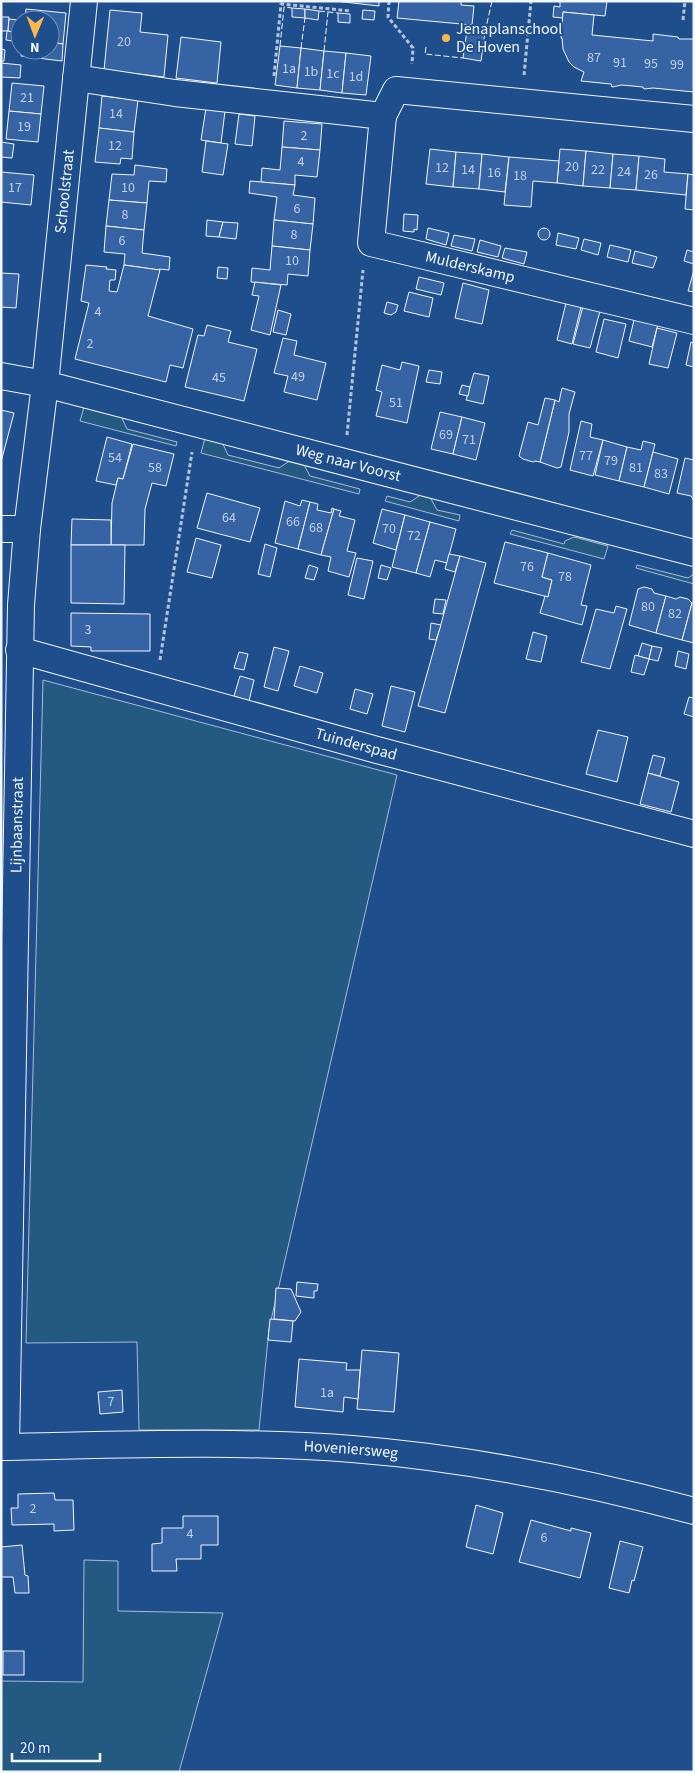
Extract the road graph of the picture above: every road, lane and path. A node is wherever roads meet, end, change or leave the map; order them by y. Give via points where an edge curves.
1 (84, 1) edge
2 (389, 1) edge
3 (530, 1) edge
4 (685, 1) edge
5 (351, 11) dead end
6 (683, 20) dead end
7 (412, 65) dead end
8 (76, 78) junction
9 (521, 103) junction
10 (271, 104) junction
11 (383, 116) junction
12 (694, 119) edge
13 (371, 243) junction
14 (694, 321) edge
15 (1, 376) edge
16 (45, 384) junction
17 (197, 424) junction
18 (344, 461) junction
19 (14, 529) edge
20 (694, 553) edge
21 (19, 650) junction
22 (156, 689) junction
23 (694, 834) edge
24 (4, 1447) edge
25 (694, 1511) edge

1 - 8 street, Schoolstraat
2 - 7 path via 388,17 413,48
3 - 9 path
4 - 6 path
5 - 10 path via 281,4
8 - 10 street
8 - 16 street, Schoolstraat
9 - 11 street via 396,90
9 - 12 street
10 - 11 street
11 - 13 street
13 - 14 street, Mulderskamp
13 - 18 path via 365,257
15 - 16 street, Weg naar Voorst
16 - 17 street, Weg naar Voorst
16 - 19 street, Lijnbaanstraat
17 - 18 street, Weg naar Voorst
17 - 22 path
18 - 20 street, Weg naar Voorst
19 - 21 street, Lijnbaanstraat via 20,604
21 - 22 street, Tuinderspad
21 - 24 street, Lijnbaanstraat
22 - 23 street, Tuinderspad
24 - 25 street, Hoveniersweg via 230,1444 392,1453 503,1468

